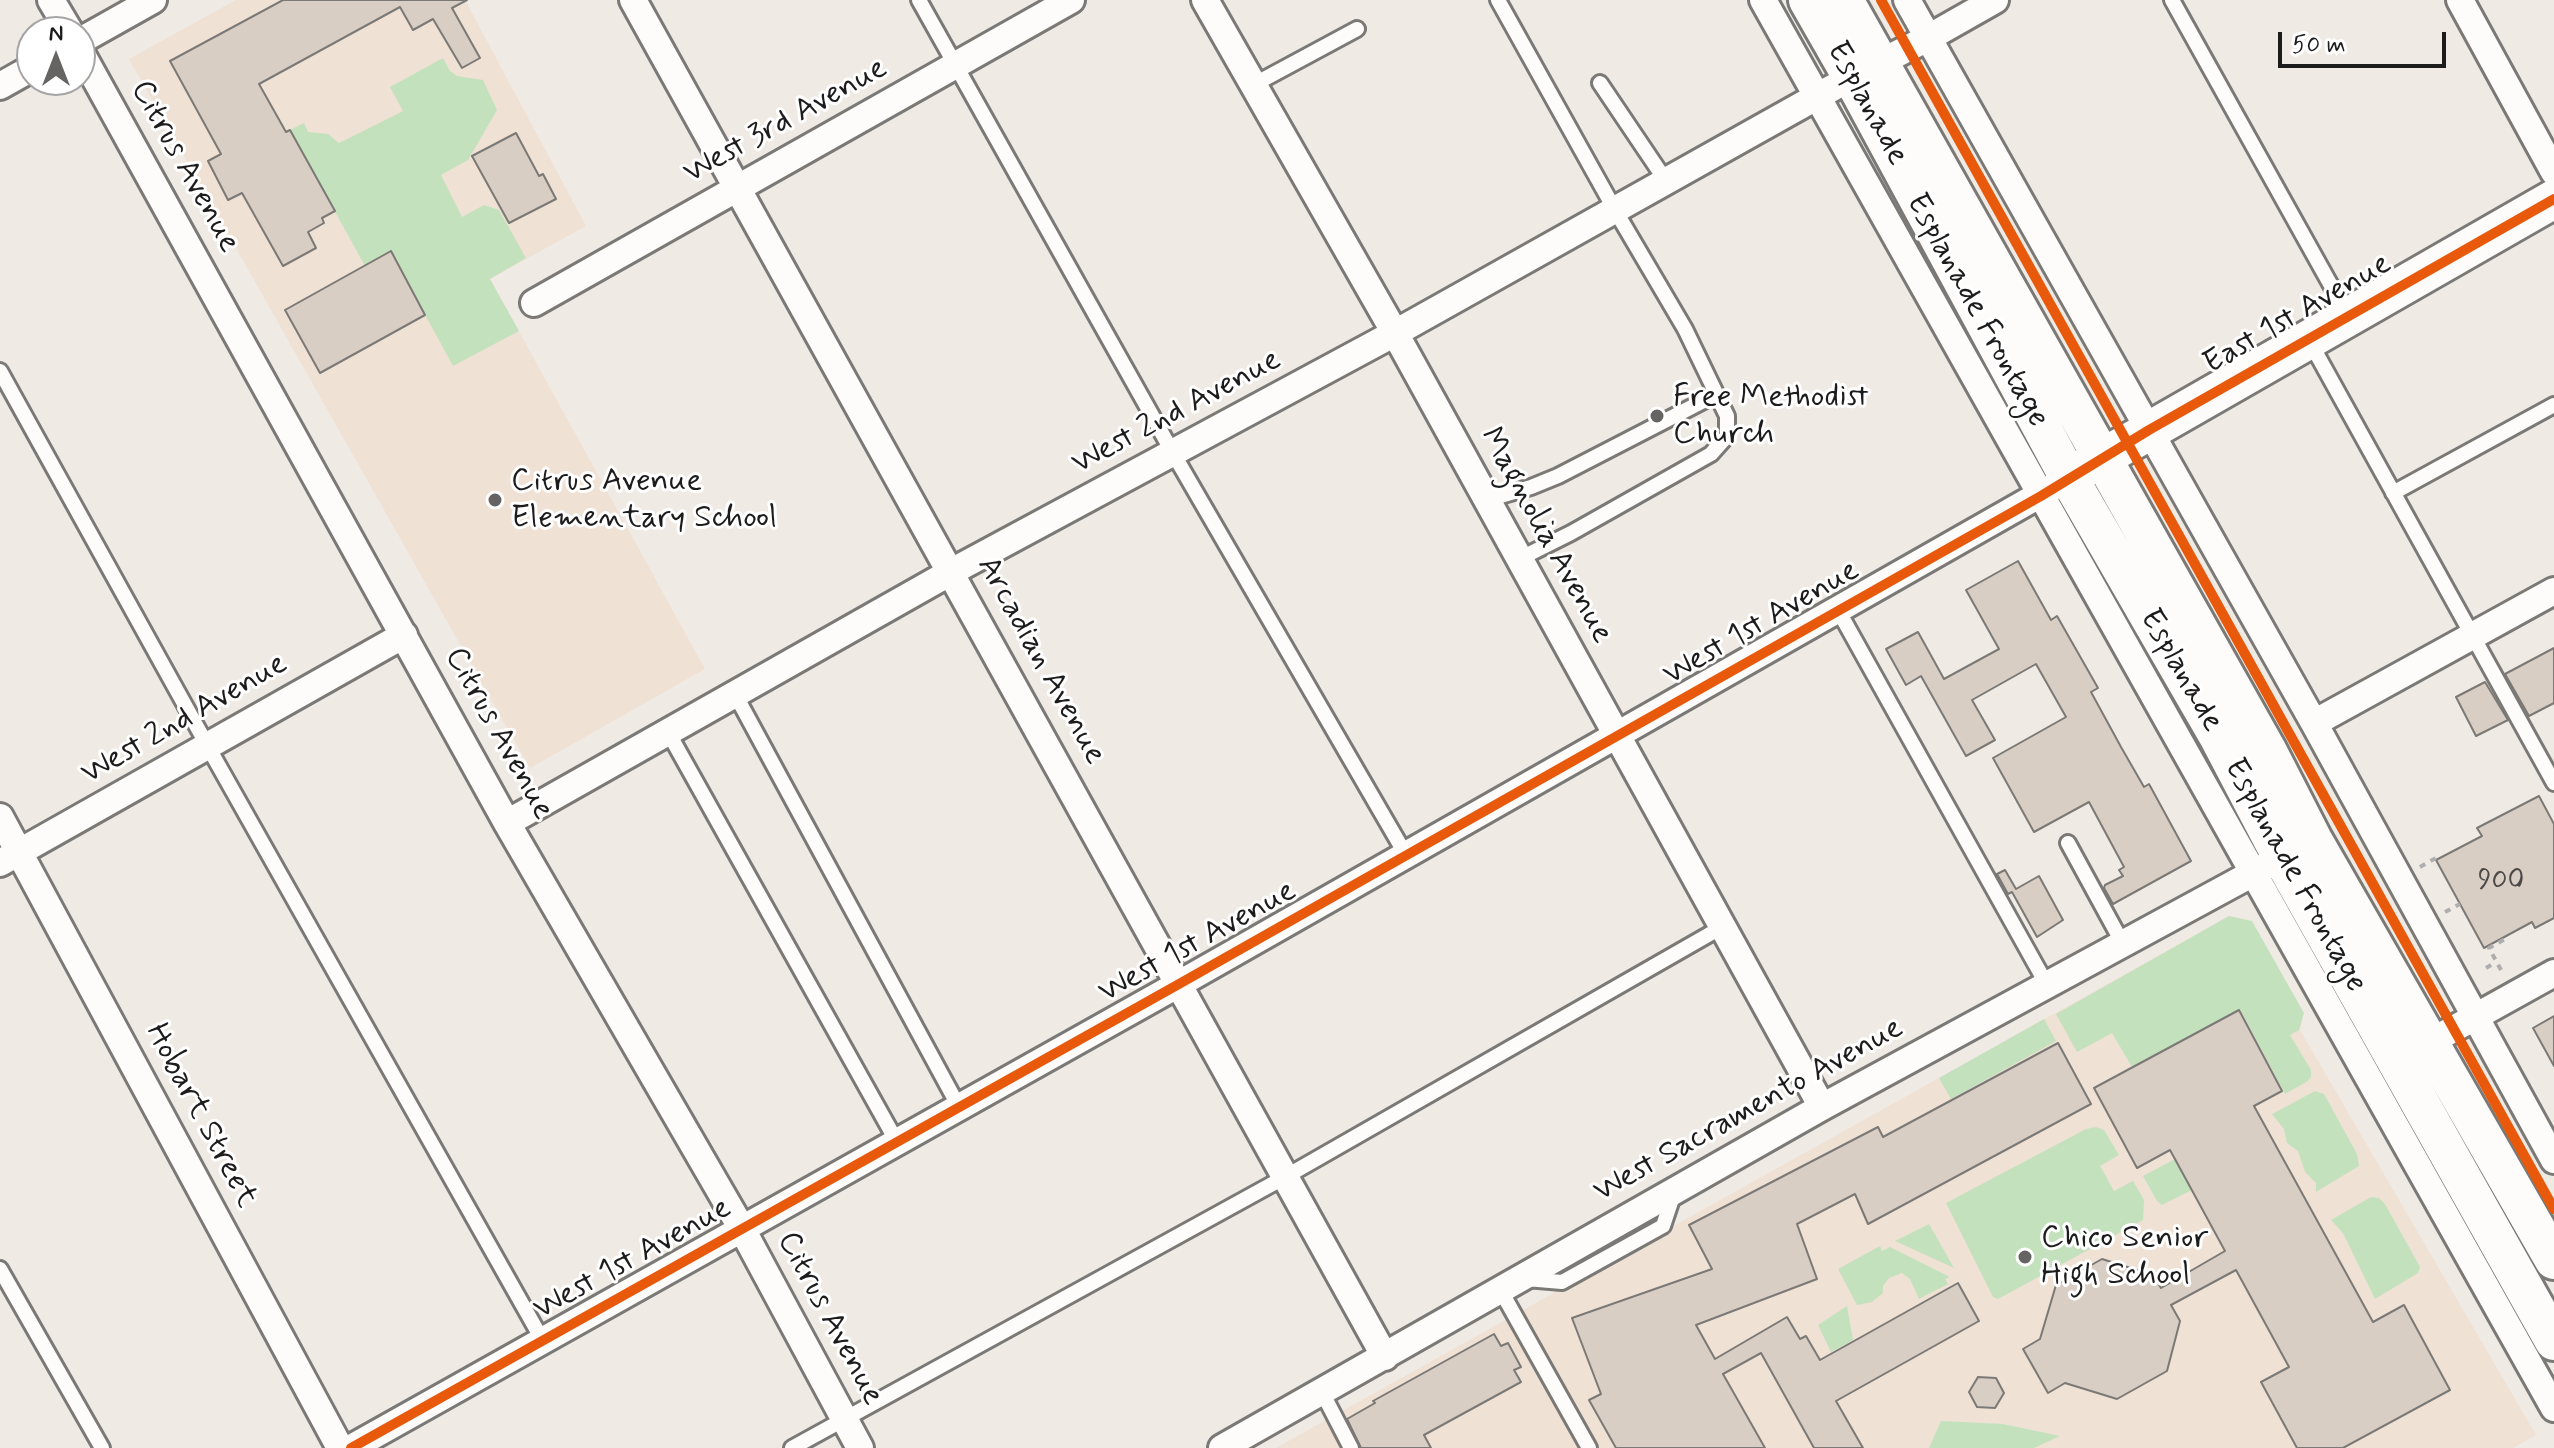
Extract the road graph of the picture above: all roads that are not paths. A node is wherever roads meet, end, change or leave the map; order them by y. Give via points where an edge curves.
1 (153, 0) edge
2 (633, 0) edge
3 (919, 0) edge
4 (1071, 0) edge
5 (1205, 0) edge
6 (1498, 0) edge
7 (1763, 0) edge
8 (1808, 0) edge
9 (1844, 0) edge
10 (1907, 0) edge
11 (1995, 0) edge
12 (2172, 0) edge
13 (2460, 0) edge
14 (1357, 29) dead end
15 (96, 32) edge
16 (1928, 38) junction
17 (956, 66) junction
18 (1865, 70) junction
19 (96, 80) edge
20 (1600, 83) dead end
21 (1253, 85) junction
22 (1817, 97) junction
23 (2554, 172) edge
24 (1666, 181) junction
25 (738, 188) junction
26 (2554, 199) edge
27 (1615, 210) junction
28 (534, 303) dead end
29 (2348, 316) junction
30 (1395, 333) junction
31 (2308, 339) junction
32 (0, 371) edge
33 (1715, 395) junction
34 (2554, 405) edge
35 (2149, 430) junction
36 (1173, 453) junction
37 (2102, 458) junction
38 (2055, 487) junction
39 (2393, 493) junction
40 (1487, 500) junction
41 (1519, 559) junction
42 (951, 572) junction
43 (2554, 591) edge
44 (1838, 610) junction
45 (404, 635) junction
46 (2473, 636) junction
47 (735, 694) junction
48 (2314, 723) junction
49 (668, 732) junction
50 (1617, 736) junction
51 (207, 745) junction
52 (2554, 782) edge
53 (0, 817) edge
54 (507, 823) junction
55 (2068, 843) dead end
56 (1406, 855) junction
57 (2283, 857) junction
58 (10, 858) edge
59 (1722, 927) junction
60 (2123, 944) junction
61 (2554, 973) edge
62 (1179, 984) junction
63 (2047, 985) junction
64 (2474, 1018) junction
65 (2430, 1042) junction
66 (959, 1107) junction
67 (1822, 1107) junction
68 (897, 1142) junction
69 (2554, 1160) edge
70 (1285, 1177) junction
71 (742, 1229) junction
72 (2554, 1260) edge
73 (0, 1269) edge
74 (1512, 1285) junction
75 (543, 1341) junction
76 (2554, 1341) edge
77 (1385, 1357) junction
78 (1322, 1392) junction
79 (2554, 1408) edge
80 (845, 1419) junction
81 (102, 1448) edge
82 (340, 1448) edge
83 (351, 1448) edge
84 (792, 1448) edge
85 (860, 1448) edge
86 (1222, 1448) edge
87 (1351, 1448) edge
88 (1589, 1448) edge

1 - 15 street
2 - 25 street, Arcadian Avenue
3 - 17 lane
4 - 17 street, West 3rd Avenue
5 - 21 street, Magnolia Avenue
6 - 27 lane
7 - 22 street, Esplanade Frontage
8 - 18 main road, Esplanade
9 - 18 main road, Esplanade
10 - 16 street
11 - 16 street, West 2nd Avenue
12 - 29 lane
13 - 23 street
14 - 21 lane
16 - 18 street, West 2nd Avenue
16 - 35 street
17 - 25 street, West 3rd Avenue
17 - 36 lane
18 - 22 street, West 2nd Avenue
18 - 37 main road, Esplanade
18 - 38 main road, Esplanade
19 - 45 street, Citrus Avenue
20 - 24 lane
21 - 30 street, Magnolia Avenue
22 - 24 street, West 2nd Avenue
22 - 38 street, Esplanade Frontage
24 - 27 street, West 2nd Avenue
25 - 28 street, West 3rd Avenue
25 - 42 street, Arcadian Avenue
26 - 29 main road, East 1st Avenue
27 - 30 street, West 2nd Avenue
27 - 33 lane via 1685,329
29 - 31 main road, East 1st Avenue
30 - 36 street, West 2nd Avenue
30 - 40 street, Magnolia Avenue
31 - 35 main road, East 1st Avenue
31 - 39 lane
32 - 51 lane
33 - 40 lane via 1558,476
33 - 41 lane via 1727,416 1727,436 1711,454
34 - 39 lane
35 - 37 main road, East 1st Avenue
35 - 48 street
36 - 42 street, West 2nd Avenue
36 - 56 lane
37 - 38 main road, East 1st Avenue
37 - 57 main road, Esplanade via 2267,750
38 - 44 street, West 1st Avenue
38 - 57 main road, Esplanade via 2218,736
39 - 46 lane
40 - 41 street, Magnolia Avenue
41 - 50 street, Magnolia Avenue
42 - 47 street, West 2nd Avenue
42 - 62 street, Arcadian Avenue
43 - 46 street
44 - 50 street, West 1st Avenue
44 - 63 lane
45 - 51 street, West 2nd Avenue
45 - 54 street, Citrus Avenue
46 - 48 street
46 - 52 lane
47 - 49 street, West 2nd Avenue
47 - 66 lane
48 - 64 street
49 - 54 street, West 2nd Avenue
49 - 68 lane
50 - 56 street, West 1st Avenue
50 - 59 street, Magnolia Avenue
51 - 58 street, West 2nd Avenue
51 - 75 lane
53 - 58 street, Hobart Street
54 - 71 street, Citrus Avenue
55 - 60 lane
56 - 62 street, West 1st Avenue
57 - 60 street, West Sacramento Avenue
57 - 65 main road, Esplanade
57 - 76 main road, Esplanade
57 - 79 street, Esplanade Frontage
58 - 82 street, Hobart Street
59 - 67 street, Magnolia Avenue
59 - 70 lane
60 - 63 street, West Sacramento Avenue
61 - 64 street
62 - 66 street, West 1st Avenue
62 - 70 street, Arcadian Avenue
63 - 67 street, West Sacramento Avenue
64 - 65 street
64 - 69 street
65 - 72 main road, Esplanade
66 - 68 street, West 1st Avenue
67 - 74 street, West Sacramento Avenue
68 - 71 street, West 1st Avenue
70 - 77 street, Arcadian Avenue
70 - 80 lane
71 - 75 street, West 1st Avenue
71 - 80 street, Citrus Avenue
73 - 81 lane
74 - 77 street, West Sacramento Avenue
74 - 88 lane
75 - 83 street, West 1st Avenue
77 - 78 street, West Sacramento Avenue
78 - 86 street, West Sacramento Avenue
78 - 87 lane
80 - 84 lane
80 - 85 street, Citrus Avenue

